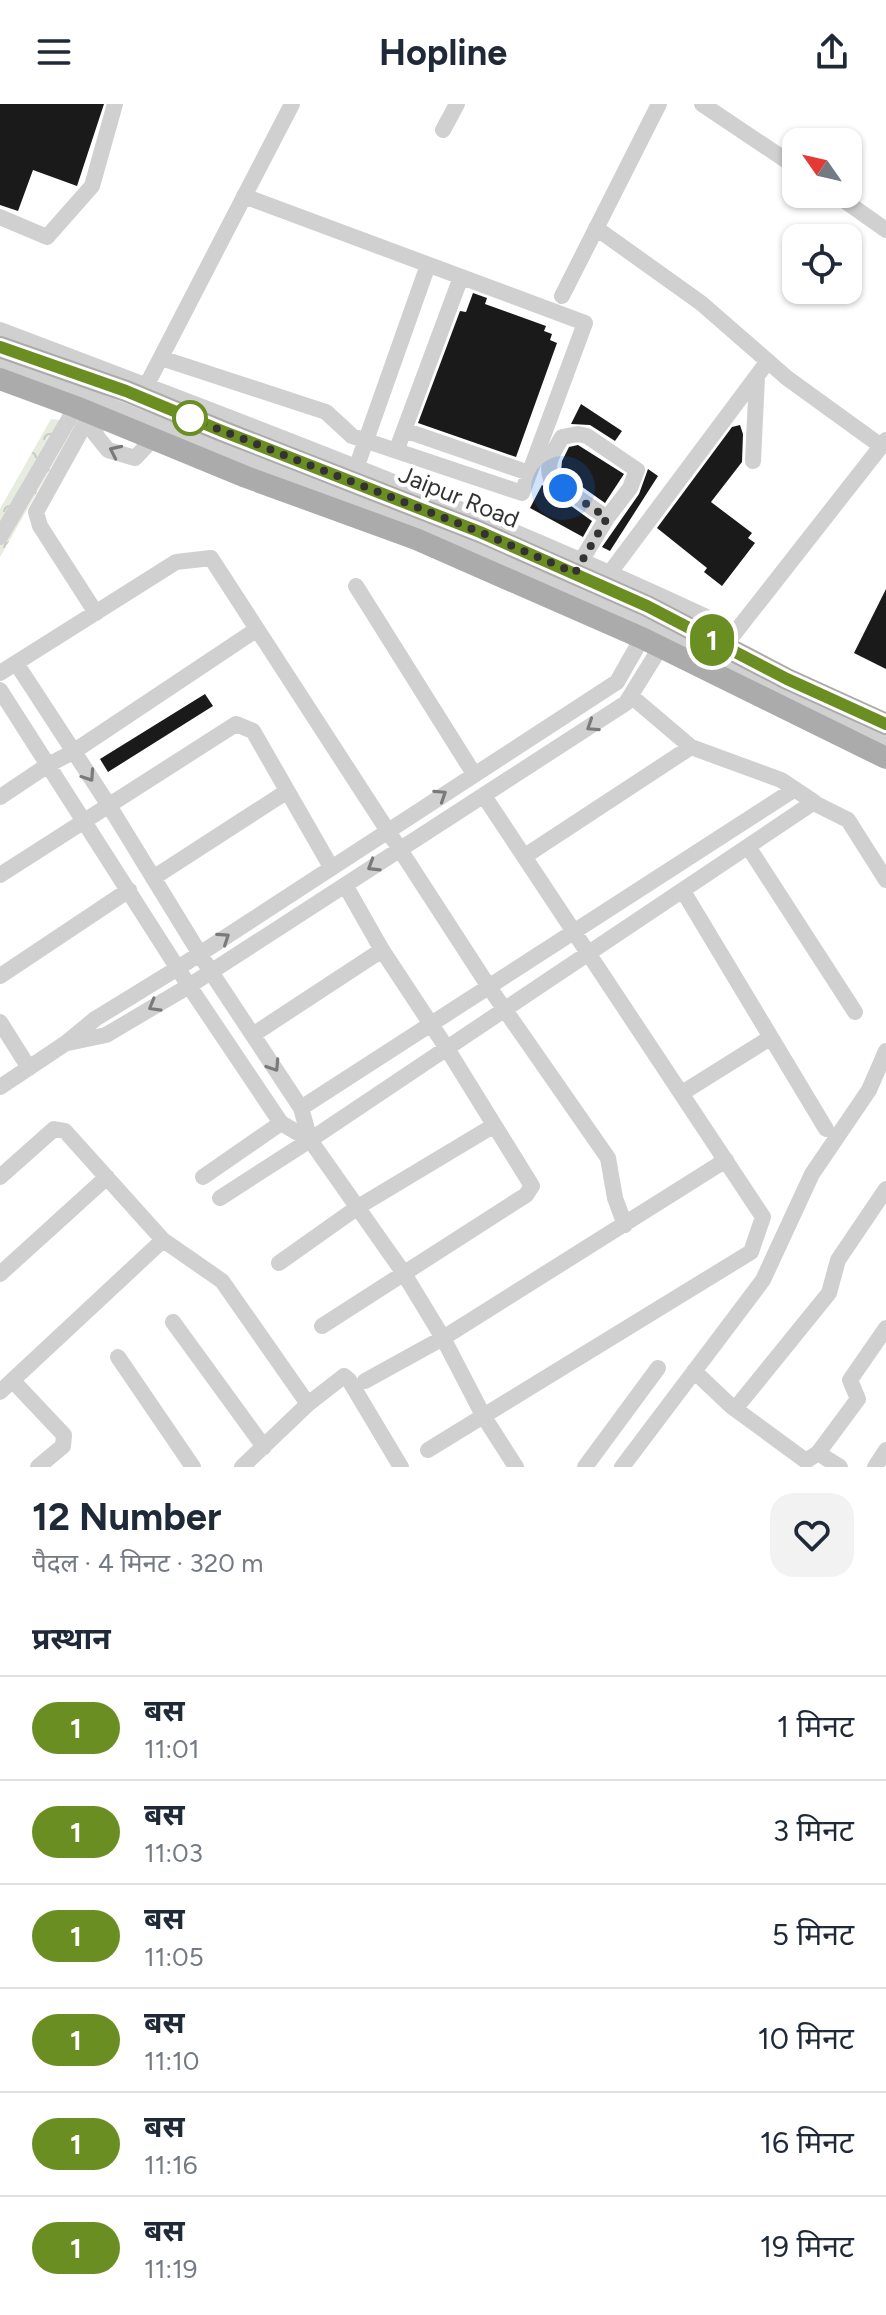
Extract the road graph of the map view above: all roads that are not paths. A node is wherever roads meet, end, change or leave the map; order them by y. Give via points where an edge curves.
1 (115, 104) edge
2 (292, 104) edge
3 (457, 104) edge
4 (659, 104) edge
5 (702, 104) edge
6 (443, 130) dead end
7 (782, 158) edge
8 (244, 196) junction
9 (855, 208) edge
10 (0, 217) edge
11 (596, 228) junction
12 (886, 230) edge
13 (428, 265) junction
14 (461, 277) junction
15 (562, 296) dead end
16 (0, 330) edge
17 (0, 347) edge
18 (161, 358) junction
19 (768, 361) junction
20 (0, 362) edge
21 (757, 376) junction
22 (0, 379) edge
23 (137, 406) junction
24 (88, 412) junction
25 (404, 430) junction
26 (152, 440) junction
27 (366, 441) junction
28 (884, 443) edge
29 (397, 449) junction
30 (753, 461) dead end
31 (529, 473) junction
32 (354, 475) junction
33 (607, 518) junction
34 (0, 537) edge
35 (578, 566) junction
36 (606, 578) junction
37 (356, 586) dead end
38 (96, 613) junction
39 (256, 630) junction
40 (730, 638) junction
41 (651, 643) junction
42 (16, 663) junction
43 (0, 673) edge
44 (0, 690) edge
45 (631, 696) junction
46 (886, 724) edge
47 (886, 742) edge
48 (691, 747) junction
49 (73, 752) junction
50 (886, 758) edge
51 (48, 765) junction
52 (474, 774) junction
53 (795, 789) junction
54 (286, 792) junction
55 (484, 796) junction
56 (0, 797) edge
57 (814, 803) junction
58 (108, 804) junction
59 (85, 822) junction
60 (388, 829) junction
61 (749, 848) junction
62 (401, 849) junction
63 (525, 856) junction
64 (331, 867) junction
65 (0, 875) edge
66 (153, 878) junction
67 (886, 880) edge
68 (345, 885) junction
69 (129, 890) junction
70 (683, 891) junction
71 (574, 932) junction
72 (382, 950) junction
73 (200, 954) junction
74 (589, 954) junction
75 (178, 968) junction
76 (211, 972) junction
77 (0, 976) edge
78 (189, 986) junction
79 (489, 987) junction
80 (504, 1010) junction
81 (855, 1012) dead end
82 (0, 1022) edge
83 (431, 1024) junction
84 (254, 1034) junction
85 (770, 1038) junction
86 (66, 1043) junction
87 (446, 1047) junction
88 (886, 1051) edge
89 (29, 1068) junction
90 (0, 1087) edge
91 (869, 1090) junction
92 (682, 1093) junction
93 (886, 1096) edge
94 (301, 1108) junction
95 (281, 1123) junction
96 (493, 1126) junction
97 (826, 1129) dead end
98 (310, 1140) junction
99 (726, 1160) junction
100 (0, 1177) edge
101 (107, 1177) junction
102 (203, 1177) dead end
103 (886, 1189) edge
104 (220, 1198) dead end
105 (358, 1207) junction
106 (625, 1225) junction
107 (163, 1240) junction
108 (279, 1263) dead end
109 (2, 1267) edge
110 (403, 1272) junction
111 (173, 1322) dead end
112 (322, 1326) dead end
113 (886, 1328) edge
114 (443, 1338) junction
115 (118, 1357) dead end
116 (658, 1368) dead end
117 (694, 1371) junction
118 (365, 1381) dead end
119 (6, 1387) edge
120 (308, 1404) junction
121 (735, 1409) junction
122 (484, 1417) junction
123 (264, 1447) junction
124 (428, 1450) dead end
125 (886, 1450) edge
126 (809, 1460) edge
127 (38, 1467) edge
128 (193, 1467) edge
129 (242, 1467) edge
130 (401, 1467) edge
131 (516, 1467) edge
132 (585, 1467) edge
133 (622, 1467) edge
134 (840, 1467) edge
135 (875, 1467) edge

1 - 10 street via 92,186 47,237
2 - 8 street
3 - 6 street
4 - 11 street
5 - 7 street
8 - 13 street
8 - 18 street
9 - 12 street
11 - 15 street
11 - 19 street via 701,303
13 - 14 street
13 - 27 street
14 - 25 street
14 - 31 street via 585,323
16 - 23 street
17 - 23 main road, Jaipur Road
18 - 23 street
18 - 27 street via 326,412 352,436
19 - 21 street
19 - 28 street
20 - 23 street
21 - 30 street
21 - 36 street
22 - 24 main road
23 - 24 main road
23 - 26 main road
23 - 32 main road, Jaipur Road
23 - 47 street via 234,455 507,561
26 -> 24 street via 135,458 108,450 95,434
24 - 34 street
24 - 38 street via 36,512
25 - 29 street
25 - 31 street
26 - 41 main road via 416,539
27 - 29 street
27 - 32 street
28 - 40 street
29 - 31 street via 522,493
32 - 35 main road, Jaipur Road via 480,532
33 - 33 street via 637,470 587,436 562,437 549,458 551,479
33 - 35 street
35 - 36 main road, Jaipur Road
36 - 40 main road, Jaipur Road
37 - 52 street
38 - 39 street via 176,562 211,558
38 - 42 street
39 - 49 street
39 - 60 street
40 - 46 main road, Jaipur Road via 787,679
41 - 45 street
41 - 50 main road
41 - 52 street via 617,682
42 - 43 street
42 - 49 street
44 - 51 street
45 - 48 street
45 -> 55 street
48 - 53 street
48 - 63 street
49 - 51 street
49 -> 58 street
51 - 56 street
51 - 59 street
60 -> 52 street
53 - 57 street
53 - 71 street
54 - 58 street via 253,731 236,724
54 - 64 street
54 - 66 street
55 - 62 street
55 - 63 street
57 - 61 street
57 - 67 street via 848,820
58 - 59 street
58 - 66 street
59 - 65 street
59 - 69 street
60 - 62 street
60 - 64 street
61 - 70 street
61 - 81 street
62 -> 68 street
62 - 79 street
63 - 71 street
73 -> 64 street
66 - 73 street
68 - 72 street
68 - 76 street
69 - 75 street
69 - 77 street
70 - 74 street
70 - 85 street
71 - 74 street
71 - 79 street
72 - 83 street
72 - 84 street
73 - 75 street
73 - 76 street
74 - 80 street
74 - 92 street
75 - 78 street
75 - 86 street
76 - 78 street
76 - 84 street
78 -> 86 street via 106,1035
78 - 95 street
79 - 80 street
79 - 83 street
80 - 87 street
80 - 106 street via 608,1158
82 - 89 street
83 - 87 street
83 - 94 street
84 -> 94 street
85 - 92 street
85 - 97 street
86 - 89 street
87 - 96 street
87 - 98 street
88 - 91 street
89 - 90 street
91 - 93 street
91 - 117 street via 812,1174 763,1280
92 - 99 street
94 - 98 street
95 - 98 street
95 - 102 street
96 - 105 street
96 - 110 street via 531,1182 530,1190
98 - 104 street
98 - 105 street
99 - 106 street
99 - 122 street via 763,1217 751,1252
100 - 101 street via 58,1128
101 - 107 street
101 - 109 street
103 - 121 street via 838,1260 829,1293
105 - 108 street
105 - 110 street
106 - 114 street
107 - 119 street
107 - 120 street via 222,1281
110 - 112 street
110 - 114 street
111 - 123 street
113 - 126 street via 850,1380 858,1399
114 - 118 street
114 - 122 street
115 - 128 street
116 - 132 street
117 - 121 street
117 - 133 street
119 - 127 street via 64,1435 63,1446
120 - 123 street
120 - 130 street via 347,1377
121 - 126 street
122 - 124 street
122 - 131 street
123 - 129 street
125 - 135 street
126 - 134 street

